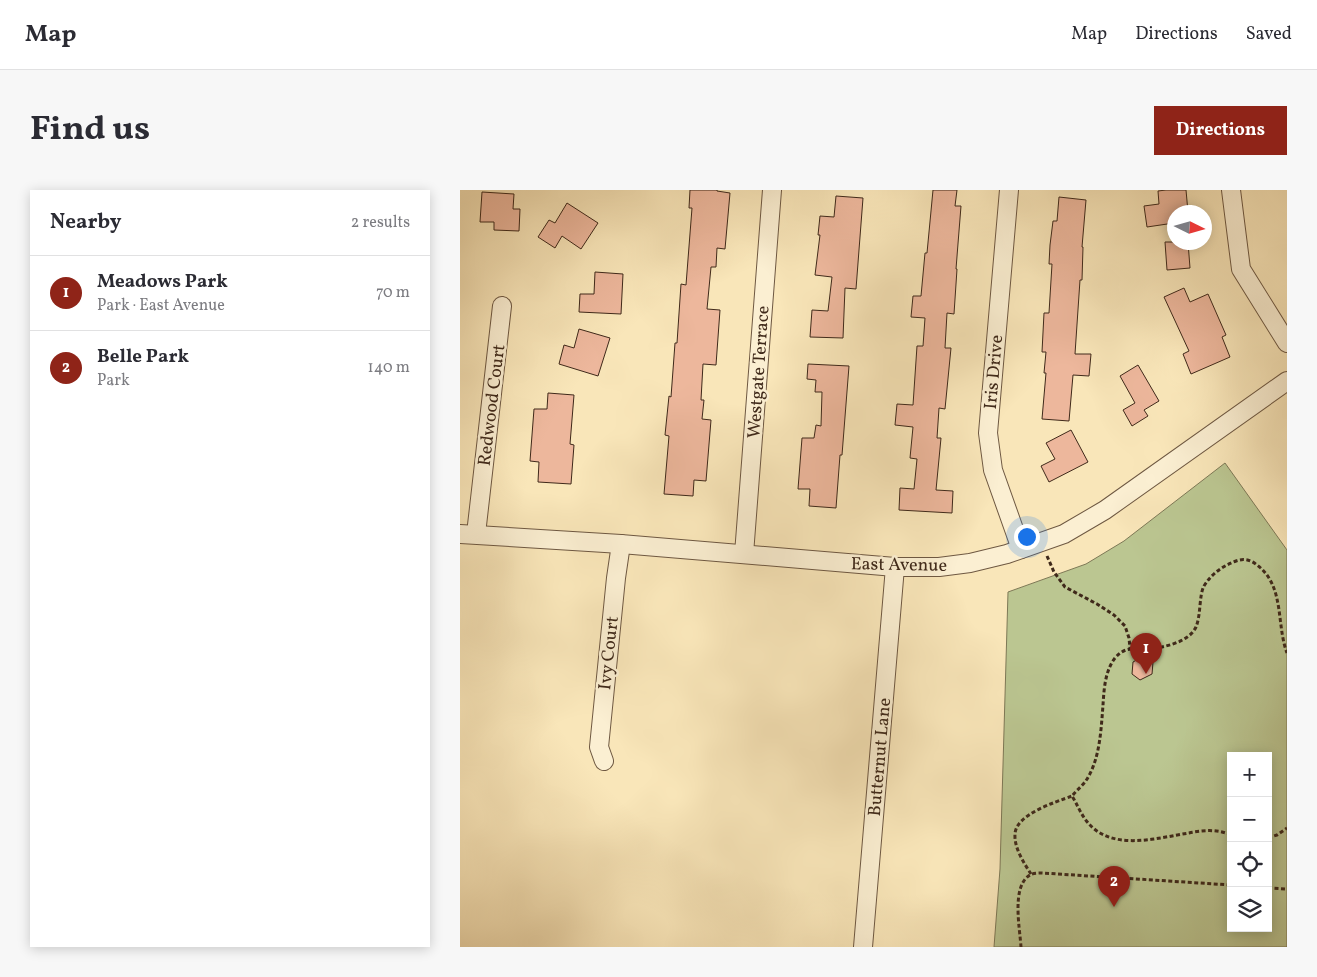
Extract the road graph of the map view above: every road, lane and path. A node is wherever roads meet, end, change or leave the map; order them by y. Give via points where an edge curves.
1 (772, 190) edge
2 (1009, 190) edge
3 (1231, 190) edge
4 (502, 306) dead end
5 (1287, 342) edge
6 (1287, 381) edge
7 (468, 534) edge
8 (1041, 542) junction
9 (620, 544) junction
10 (1021, 549) junction
11 (744, 554) junction
12 (895, 567) junction
13 (1130, 648) junction
14 (1287, 652) edge
15 (604, 761) dead end
16 (1072, 796) junction
17 (1287, 828) edge
18 (1227, 833) edge
19 (1272, 837) edge
20 (1031, 874) junction
21 (1227, 885) edge
22 (1272, 888) edge
23 (1287, 889) edge
24 (863, 947) edge
25 (1021, 947) edge

1 - 11 street, Westgate Terrace
2 - 10 street, Iris Drive via 988,433 993,470
3 - 5 street via 1241,269
4 - 7 street, Redwood Court
6 - 8 street, East Avenue via 1105,510 1064,534
7 - 9 street, East Avenue
8 - 10 street, East Avenue
8 - 13 path via 1054,572 1065,587 1114,615 1124,626
9 - 11 street, East Avenue
9 - 15 street, Ivy Court via 599,747
10 - 12 street, East Avenue via 939,568
11 - 12 street, East Avenue
12 - 24 street, Butternut Lane
13 - 14 path via 1148,649 1187,637 1196,627 1206,583 1224,565 1240,559 1251,560 1263,569 1272,583
13 - 16 path via 1117,655 1109,666 1095,757 1086,780
16 - 18 path via 1086,820 1108,838 1139,840 1206,831
16 - 20 path via 1041,808 1017,825 1016,845
17 - 19 path
20 - 21 path
20 - 25 path via 1019,891
22 - 23 path

